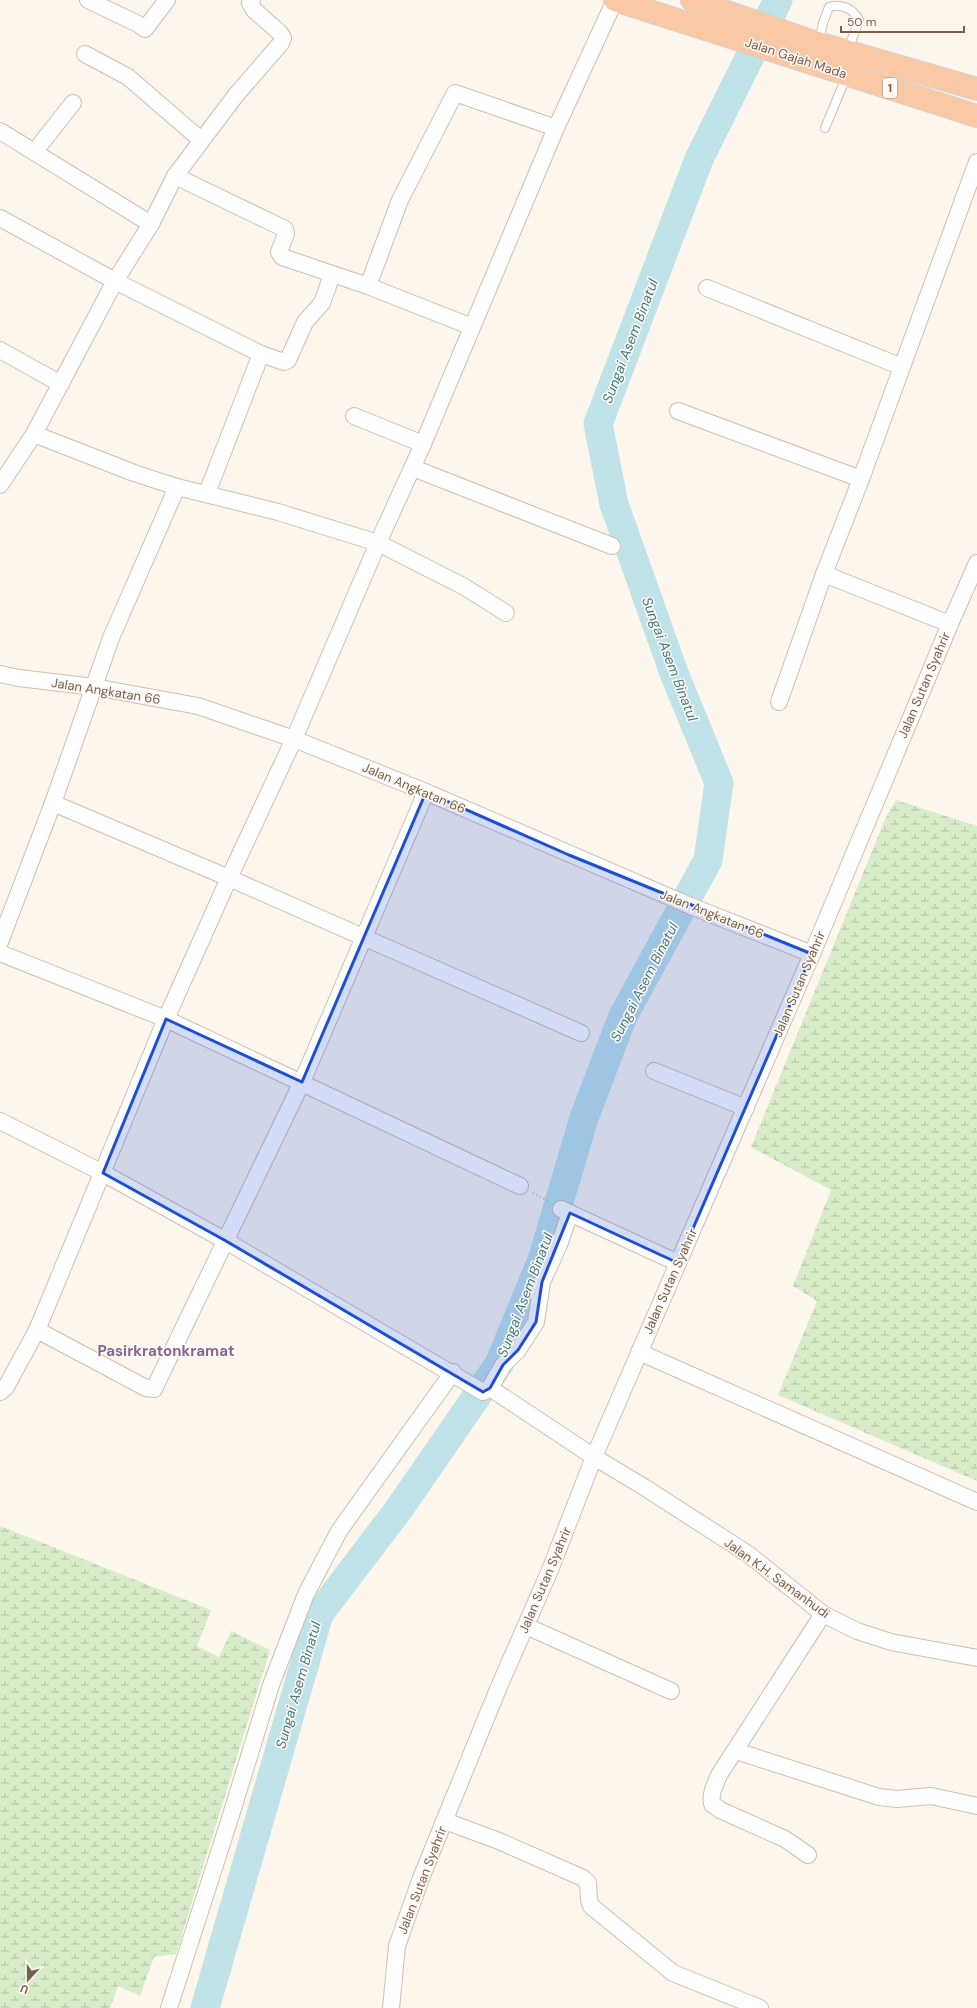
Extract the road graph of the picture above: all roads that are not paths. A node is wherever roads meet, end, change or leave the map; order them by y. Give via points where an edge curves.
1 (88, 0) edge
2 (167, 0) edge
3 (252, 0) edge
4 (615, 0) edge
5 (694, 1) edge
6 (815, 42) junction
7 (848, 50) junction
8 (85, 54) dead end
9 (847, 74) junction
10 (977, 89) edge
11 (73, 103) dead end
12 (970, 113) edge
13 (556, 128) junction
14 (825, 128) dead end
15 (0, 131) edge
16 (201, 140) junction
17 (35, 151) junction
18 (977, 162) edge
19 (176, 176) junction
20 (0, 218) edge
21 (151, 224) junction
22 (332, 275) junction
23 (115, 281) junction
24 (368, 286) junction
25 (707, 288) dead end
26 (472, 327) junction
27 (0, 350) edge
28 (261, 354) junction
29 (902, 367) junction
30 (61, 384) junction
31 (678, 411) dead end
32 (354, 416) dead end
33 (34, 434) junction
34 (423, 444) junction
35 (5, 467) edge
36 (412, 468) junction
37 (861, 479) junction
38 (0, 485) edge
39 (178, 487) junction
40 (207, 493) junction
41 (378, 543) junction
42 (612, 546) dead end
43 (977, 563) edge
44 (824, 574) junction
45 (506, 613) dead end
46 (950, 624) junction
47 (0, 674) edge
48 (94, 687) junction
49 (779, 702) dead end
50 (294, 739) junction
51 (426, 792) junction
52 (53, 803) junction
53 (229, 878) junction
54 (362, 937) junction
55 (0, 942) edge
56 (0, 953) edge
57 (812, 954) junction
58 (166, 1019) junction
59 (581, 1033) dead end
60 (654, 1071) dead end
61 (302, 1082) junction
62 (746, 1108) junction
63 (0, 1121) edge
64 (103, 1174) junction
65 (520, 1186) road end
66 (226, 1241) junction
67 (678, 1263) junction
68 (37, 1330) junction
69 (639, 1352) junction
70 (454, 1373) junction
71 (487, 1390) junction
72 (0, 1392) edge
73 (594, 1457) junction
74 (977, 1502) edge
75 (823, 1614) junction
76 (526, 1626) junction
77 (977, 1658) edge
78 (671, 1691) dead end
79 (736, 1751) junction
80 (977, 1806) edge
81 (445, 1821) junction
82 (808, 1855) dead end
83 (169, 2008) edge
84 (391, 2008) edge
85 (760, 2008) edge

1 - 2 street via 138,24 144,30
3 - 16 street via 250,3 254,10 283,38
4 - 9 highway, Jalan Gajah Mada / 1
4 - 13 street
5 - 6 highway, Jalan Gajah Mada / 1
6 - 7 highway, Jalan Gajah Mada / 1
6 - 7 lane via 829,6 843,6 855,13 859,20
7 - 10 highway, Jalan Gajah Mada / 1
8 - 16 street via 128,77
9 - 12 highway, Jalan Gajah Mada / 1
9 - 14 lane
10 - 12 street
11 - 17 street
13 - 24 street via 455,93 400,200
13 - 26 street
15 - 17 street
16 - 19 street
17 - 21 street
18 - 29 street
19 - 21 street
19 - 22 street via 285,229 286,234 279,252 282,257
20 - 23 street
21 - 23 street
22 - 24 street
22 - 28 street via 322,303 305,322 287,362
23 - 28 street
23 - 30 street
24 - 26 street
25 - 29 street
26 - 34 street
27 - 30 street
28 - 40 street
29 - 37 street
30 - 33 street
31 - 37 street
32 - 34 street
33 - 35 street
33 - 39 street via 134,473
34 - 36 street
35 - 38 street
36 - 41 street
36 - 42 street
37 - 44 street
39 - 40 street
39 - 48 street via 111,638
40 - 41 street
41 - 45 street via 463,586
41 - 50 street
43 - 46 street, Jalan Sutan Syahrir
44 - 46 street
44 - 49 street
46 - 57 street, Jalan Sutan Syahrir
47 - 48 street, Jalan Angkatan 66
48 - 50 street, Jalan Angkatan 66 via 198,706
48 - 52 street
50 - 51 street, Jalan Angkatan 66
50 - 53 street
51 - 54 street
51 - 57 street, Jalan Angkatan 66 via 692,907
52 - 53 street
52 - 55 street
53 - 54 street
53 - 58 street
54 - 59 street
54 - 61 street
56 - 58 street
57 - 62 street, Jalan Sutan Syahrir
58 - 61 street
58 - 64 street
60 - 62 street
61 - 65 street
61 - 66 street
62 - 67 street, Jalan Sutan Syahrir
63 - 64 street, Jalan K.H. Samanhudi
64 - 66 street, Jalan K.H. Samanhudi
64 - 68 street
66 - 68 street via 157,1385 152,1390
66 - 70 street, Jalan K.H. Samanhudi
67 - 69 street, Jalan Sutan Syahrir
67 - 71 street via 566,1211 559,1246 542,1282 536,1322
68 - 72 street via 6,1387
69 - 73 street, Jalan Sutan Syahrir
69 - 74 street
70 - 71 street, Jalan K.H. Samanhudi
70 - 83 street via 339,1531 306,1594 271,1685
71 - 73 street, Jalan K.H. Samanhudi
73 - 75 street, Jalan K.H. Samanhudi via 748,1554
73 - 76 street, Jalan Sutan Syahrir
75 - 77 street, Jalan K.H. Samanhudi via 857,1631 890,1642
75 - 79 street
76 - 78 street
76 - 81 street, Jalan Sutan Syahrir
79 - 80 street via 879,1797 897,1799 931,1796
79 - 82 street via 719,1775 713,1789 712,1804 720,1810 785,1838
81 - 84 street, Jalan Sutan Syahrir via 397,1946
81 - 85 street via 499,1841 583,1878 588,1883 588,1900 591,1906 656,1961 685,1979

